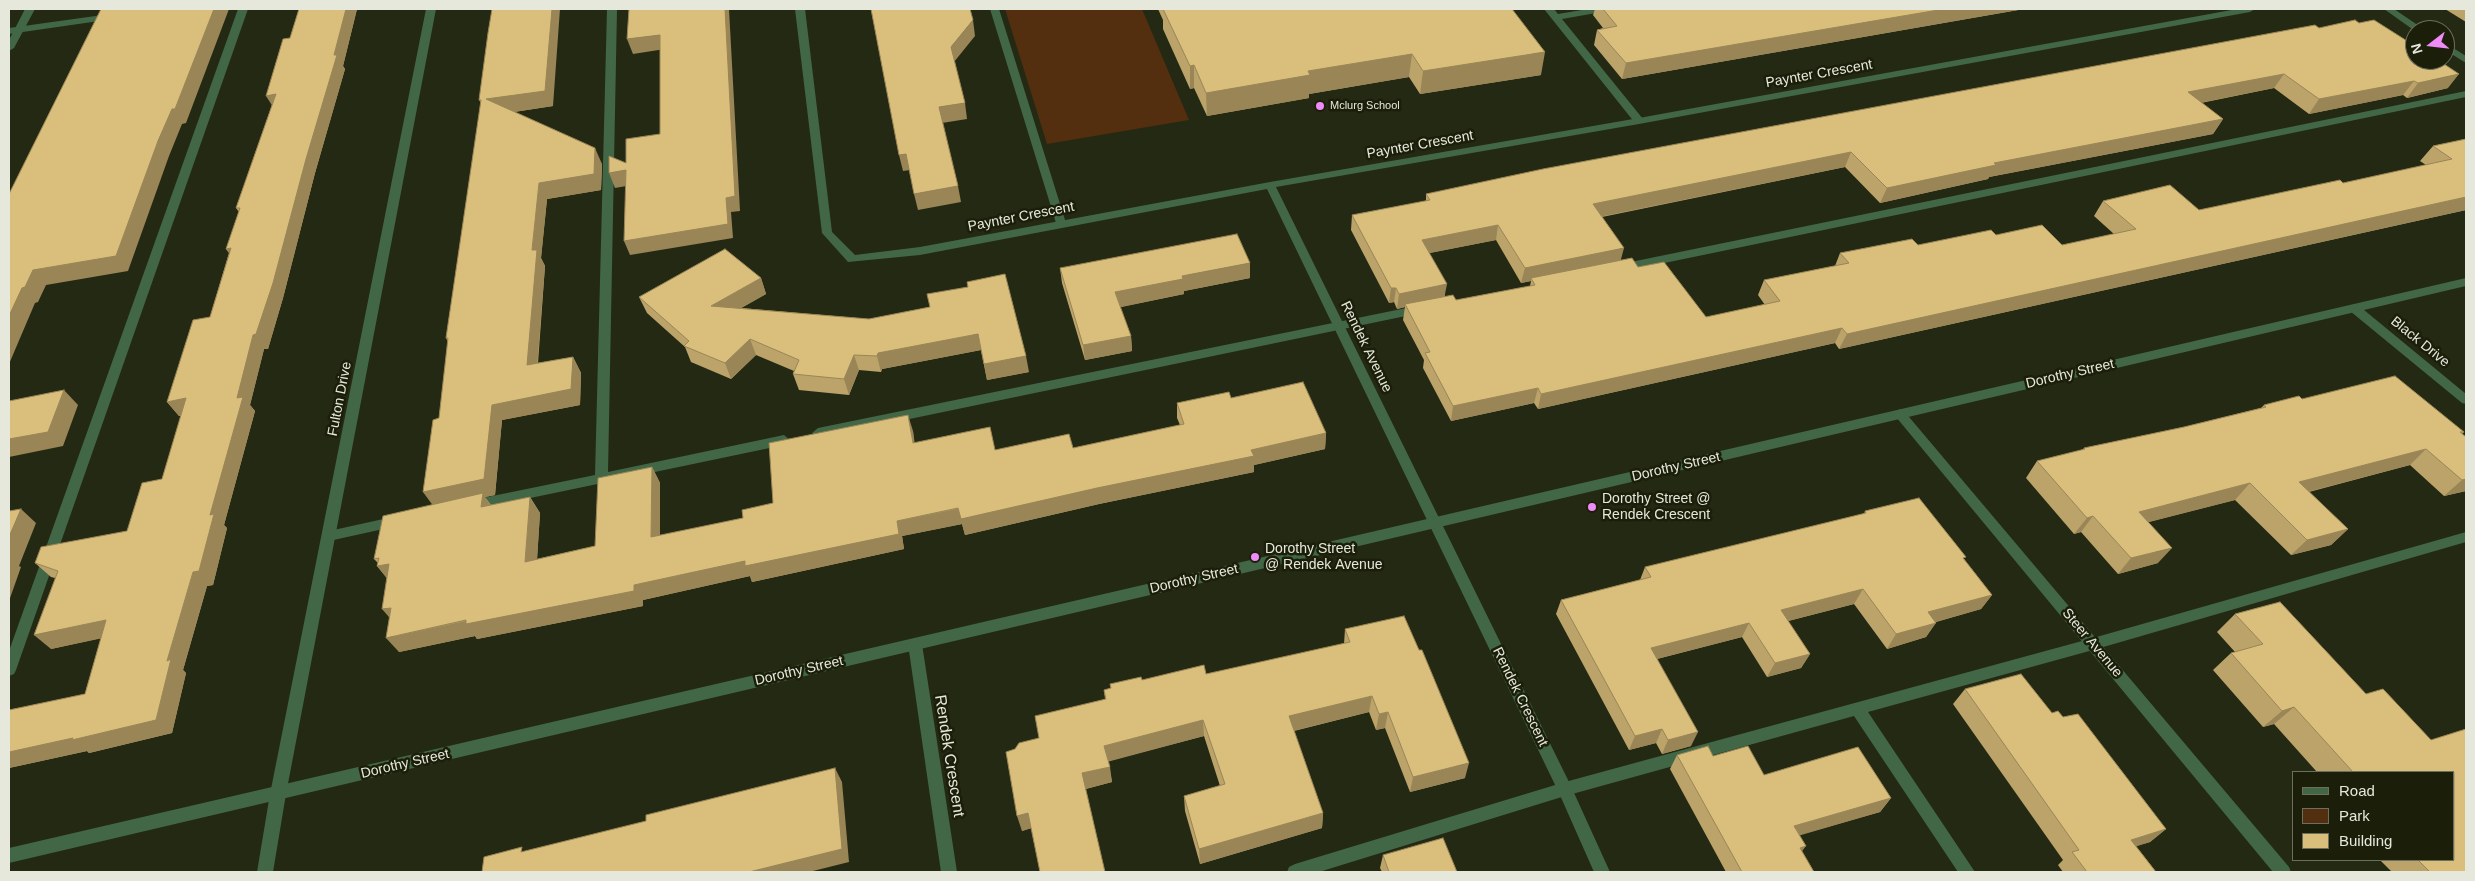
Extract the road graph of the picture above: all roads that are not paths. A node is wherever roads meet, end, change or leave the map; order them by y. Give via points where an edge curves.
1 (30, 9) edge
2 (243, 9) edge
3 (430, 9) edge
4 (612, 9) edge
5 (800, 9) edge
6 (994, 9) edge
7 (1602, 9) edge
8 (2250, 9) edge
9 (2388, 9) edge
10 (1552, 13) edge
11 (124, 15) edge
12 (2405, 20) edge
13 (14, 30) edge
14 (9, 48) edge
15 (2455, 53) edge
16 (2466, 60) edge
17 (2466, 94) edge
18 (1639, 121) junction
19 (1270, 185) junction
20 (1061, 223) junction
21 (1611, 270) edge
22 (2466, 282) edge
23 (1436, 306) edge
24 (2354, 308) junction
25 (1338, 326) junction
26 (2466, 400) edge
27 (1900, 414) junction
28 (601, 478) junction
29 (456, 509) edge
30 (407, 519) edge
31 (1435, 523) junction
32 (329, 536) junction
33 (2466, 537) edge
34 (915, 644) junction
35 (2093, 644) junction
36 (9, 670) edge
37 (1857, 708) junction
38 (1564, 789) junction
39 (278, 794) junction
40 (9, 856) edge
41 (265, 872) edge
42 (949, 872) edge
43 (1295, 872) edge
44 (1602, 872) edge
45 (1967, 872) edge
46 (2283, 872) edge

1 - 13 street
2 - 36 street
3 - 32 street, Fulton Drive
4 - 28 street
5 - 20 street, Paynter Crescent via 828,233 852,259 920,251
6 - 20 street
7 - 10 street
8 - 18 street, Paynter Crescent
9 - 12 street
10 - 18 street
11 - 13 street
13 - 14 street
15 - 16 street
17 - 21 street
18 - 19 street, Paynter Crescent
19 - 20 street, Paynter Crescent
19 - 25 street, Rendek Avenue
22 - 24 street, Dorothy Street
23 - 25 street
24 - 26 street, Black Drive
24 - 27 street, Dorothy Street
25 - 28 street
25 - 31 street, Rendek Avenue
27 - 31 street, Dorothy Street
27 - 35 street, Steer Avenue
28 - 29 street
30 - 32 street
31 - 34 street, Dorothy Street
31 - 38 street, Rendek Crescent
32 - 39 street, Fulton Drive
33 - 35 street
34 - 39 street, Dorothy Street
34 - 42 street, Rendek Crescent
35 - 37 street
35 - 46 street, Steer Avenue
37 - 38 street
37 - 45 street
38 - 43 street
38 - 44 street, Rendek Crescent
39 - 40 street, Dorothy Street
39 - 41 street, Fulton Drive

